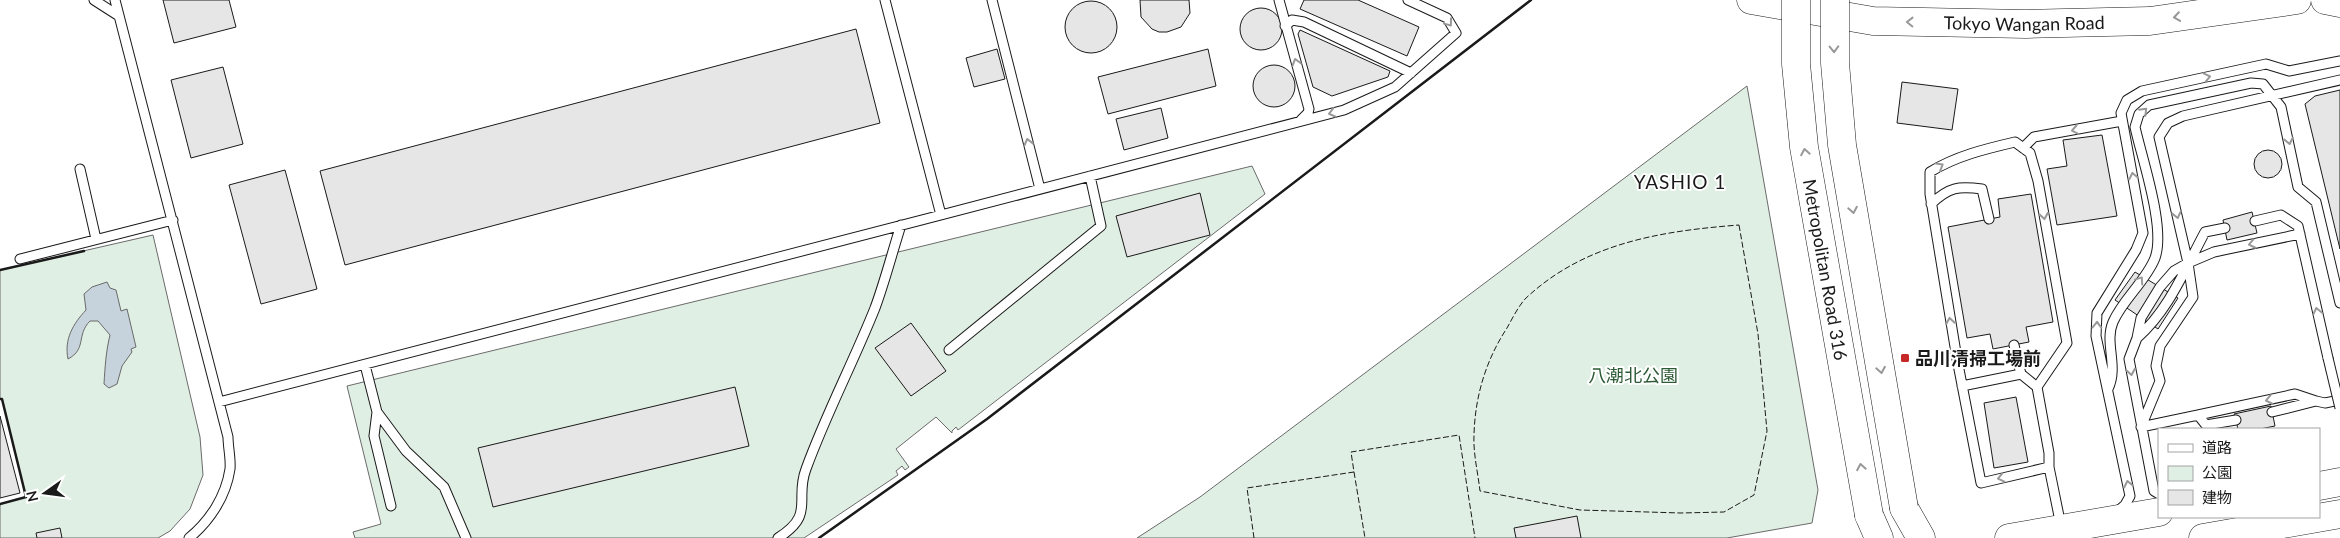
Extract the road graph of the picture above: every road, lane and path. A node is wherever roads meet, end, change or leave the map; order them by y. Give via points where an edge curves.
1 (94, 0) edge
2 (115, 0) edge
3 (885, 0) edge
4 (992, 0) edge
5 (1279, 0) edge
6 (1408, 0) edge
7 (1751, 0) edge
8 (1796, 0) edge
9 (1835, 0) edge
10 (2297, 0) edge
11 (2325, 0) edge
12 (2340, 3) edge
13 (119, 16) junction
14 (1286, 26) junction
15 (2340, 61) edge
16 (1411, 73) junction
17 (2340, 80) edge
18 (2274, 95) junction
19 (1298, 121) junction
20 (2122, 121) junction
21 (2023, 148) junction
22 (80, 169) dead end
23 (1090, 176) junction
24 (1040, 189) junction
25 (1931, 204) junction
26 (941, 215) junction
27 (1989, 219) dead end
28 (173, 220) junction
29 (2255, 221) dead end
30 (901, 225) junction
31 (2225, 228) dead end
32 (2300, 234) junction
33 (96, 239) junction
34 (20, 258) dead end
35 (2188, 263) junction
36 (2340, 303) edge
37 (2137, 338) junction
38 (2014, 345) dead end
39 (949, 350) dead end
40 (365, 365) junction
41 (2022, 374) junction
42 (1962, 386) junction
43 (2037, 387) junction
44 (2108, 389) junction
45 (2340, 400) edge
46 (219, 402) junction
47 (2316, 402) junction
48 (2340, 408) edge
49 (377, 412) junction
50 (2272, 412) dead end
51 (2198, 415) junction
52 (2236, 420) dead end
53 (2141, 427) junction
54 (2049, 467) junction
55 (2340, 482) edge
56 (2320, 486) edge
57 (2158, 493) edge
58 (391, 506) dead end
59 (1904, 508) junction
60 (2158, 512) edge
61 (2340, 514) edge
62 (2318, 518) edge
63 (2320, 518) edge
64 (2105, 522) junction
65 (2062, 529) junction
66 (1871, 532) edge
67 (189, 538) edge
68 (466, 538) edge
69 (778, 538) edge
70 (1902, 538) edge
71 (1908, 538) edge
72 (1921, 538) edge
73 (2010, 538) edge
74 (2203, 538) edge

1 - 13 lane
2 - 13 lane
3 - 26 lane
24 -> 4 lane
5 - 14 lane
6 -> 16 lane via 1447,18 1456,33
10 -> 7 main road, Tokyo Wangan Road via 2150,21 2026,24 1873,21
66 -> 8 main road, Metropolitan Road 316, bridge via 1804,147 1796,64
9 -> 59 main road, Metropolitan Road 316, bridge via 1835,64 1842,145
11 - 12 main road
13 - 28 lane
14 - 16 lane via 1292,20 1304,22
19 -> 14 lane via 1309,109
20 -> 15 lane via 2126,100 2142,91 2266,64 2289,71
16 -> 19 lane via 1395,87 1344,110
17 - 18 lane
18 -> 35 lane via 2183,116 2168,123 2159,137
18 -> 36 lane via 2281,107 2298,187 2316,202
44 -> 18 lane via 2113,377 2112,322 2155,258 2159,232 2134,127 2139,114 2149,105 2250,83 2263,84
19 - 23 lane
20 -> 21 lane via 2034,137
44 -> 20 lane via 2096,336 2097,313 2143,233
25 -> 21 lane via 1930,172 1987,148 2015,142
21 -> 43 lane via 2030,152 2038,181 2067,343
22 - 33 lane
23 - 24 lane
23 - 39 lane via 1101,226
24 - 26 lane
25 - 27 lane via 1945,191 1982,188
42 -> 25 lane
26 - 30 lane
28 - 33 lane
28 - 46 lane
29 - 32 lane via 2281,215 2298,226
30 - 40 lane
30 - 69 lane via 875,308 804,472 800,516 796,524
31 - 35 lane via 2205,232
32 -> 35 lane via 2214,252
48 -> 32 lane, bridge
33 - 34 lane
35 - 37 lane via 2179,284 2152,325
35 - 37 lane via 2174,271 2160,287 2141,318
35 - 53 lane via 2193,297 2160,346 2156,366 2160,382
37 -> 53 lane via 2128,359
38 - 41 lane
40 - 46 lane
40 - 49 lane
41 - 42 lane
41 - 43 lane
54 -> 42 lane via 1980,483
43 - 54 lane
64 -> 44 lane via 2125,505 2130,496
45 - 47 lane
46 - 67 lane via 228,437 230,468 212,515
47 - 50 lane
47 -> 51 lane via 2295,394
49 - 58 lane via 374,436
49 - 68 lane via 406,451 444,487
51 - 52 lane via 2206,425
51 - 53 lane
53 - 57 lane via 2154,491
54 - 65 lane
55 - 56 main road
59 - 70 main road
59 - 71 main road, Metropolitan Road 316
59 - 72 main road
60 - 64 main road
61 - 63 main road
62 - 74 main road
64 - 65 main road
65 - 73 main road

